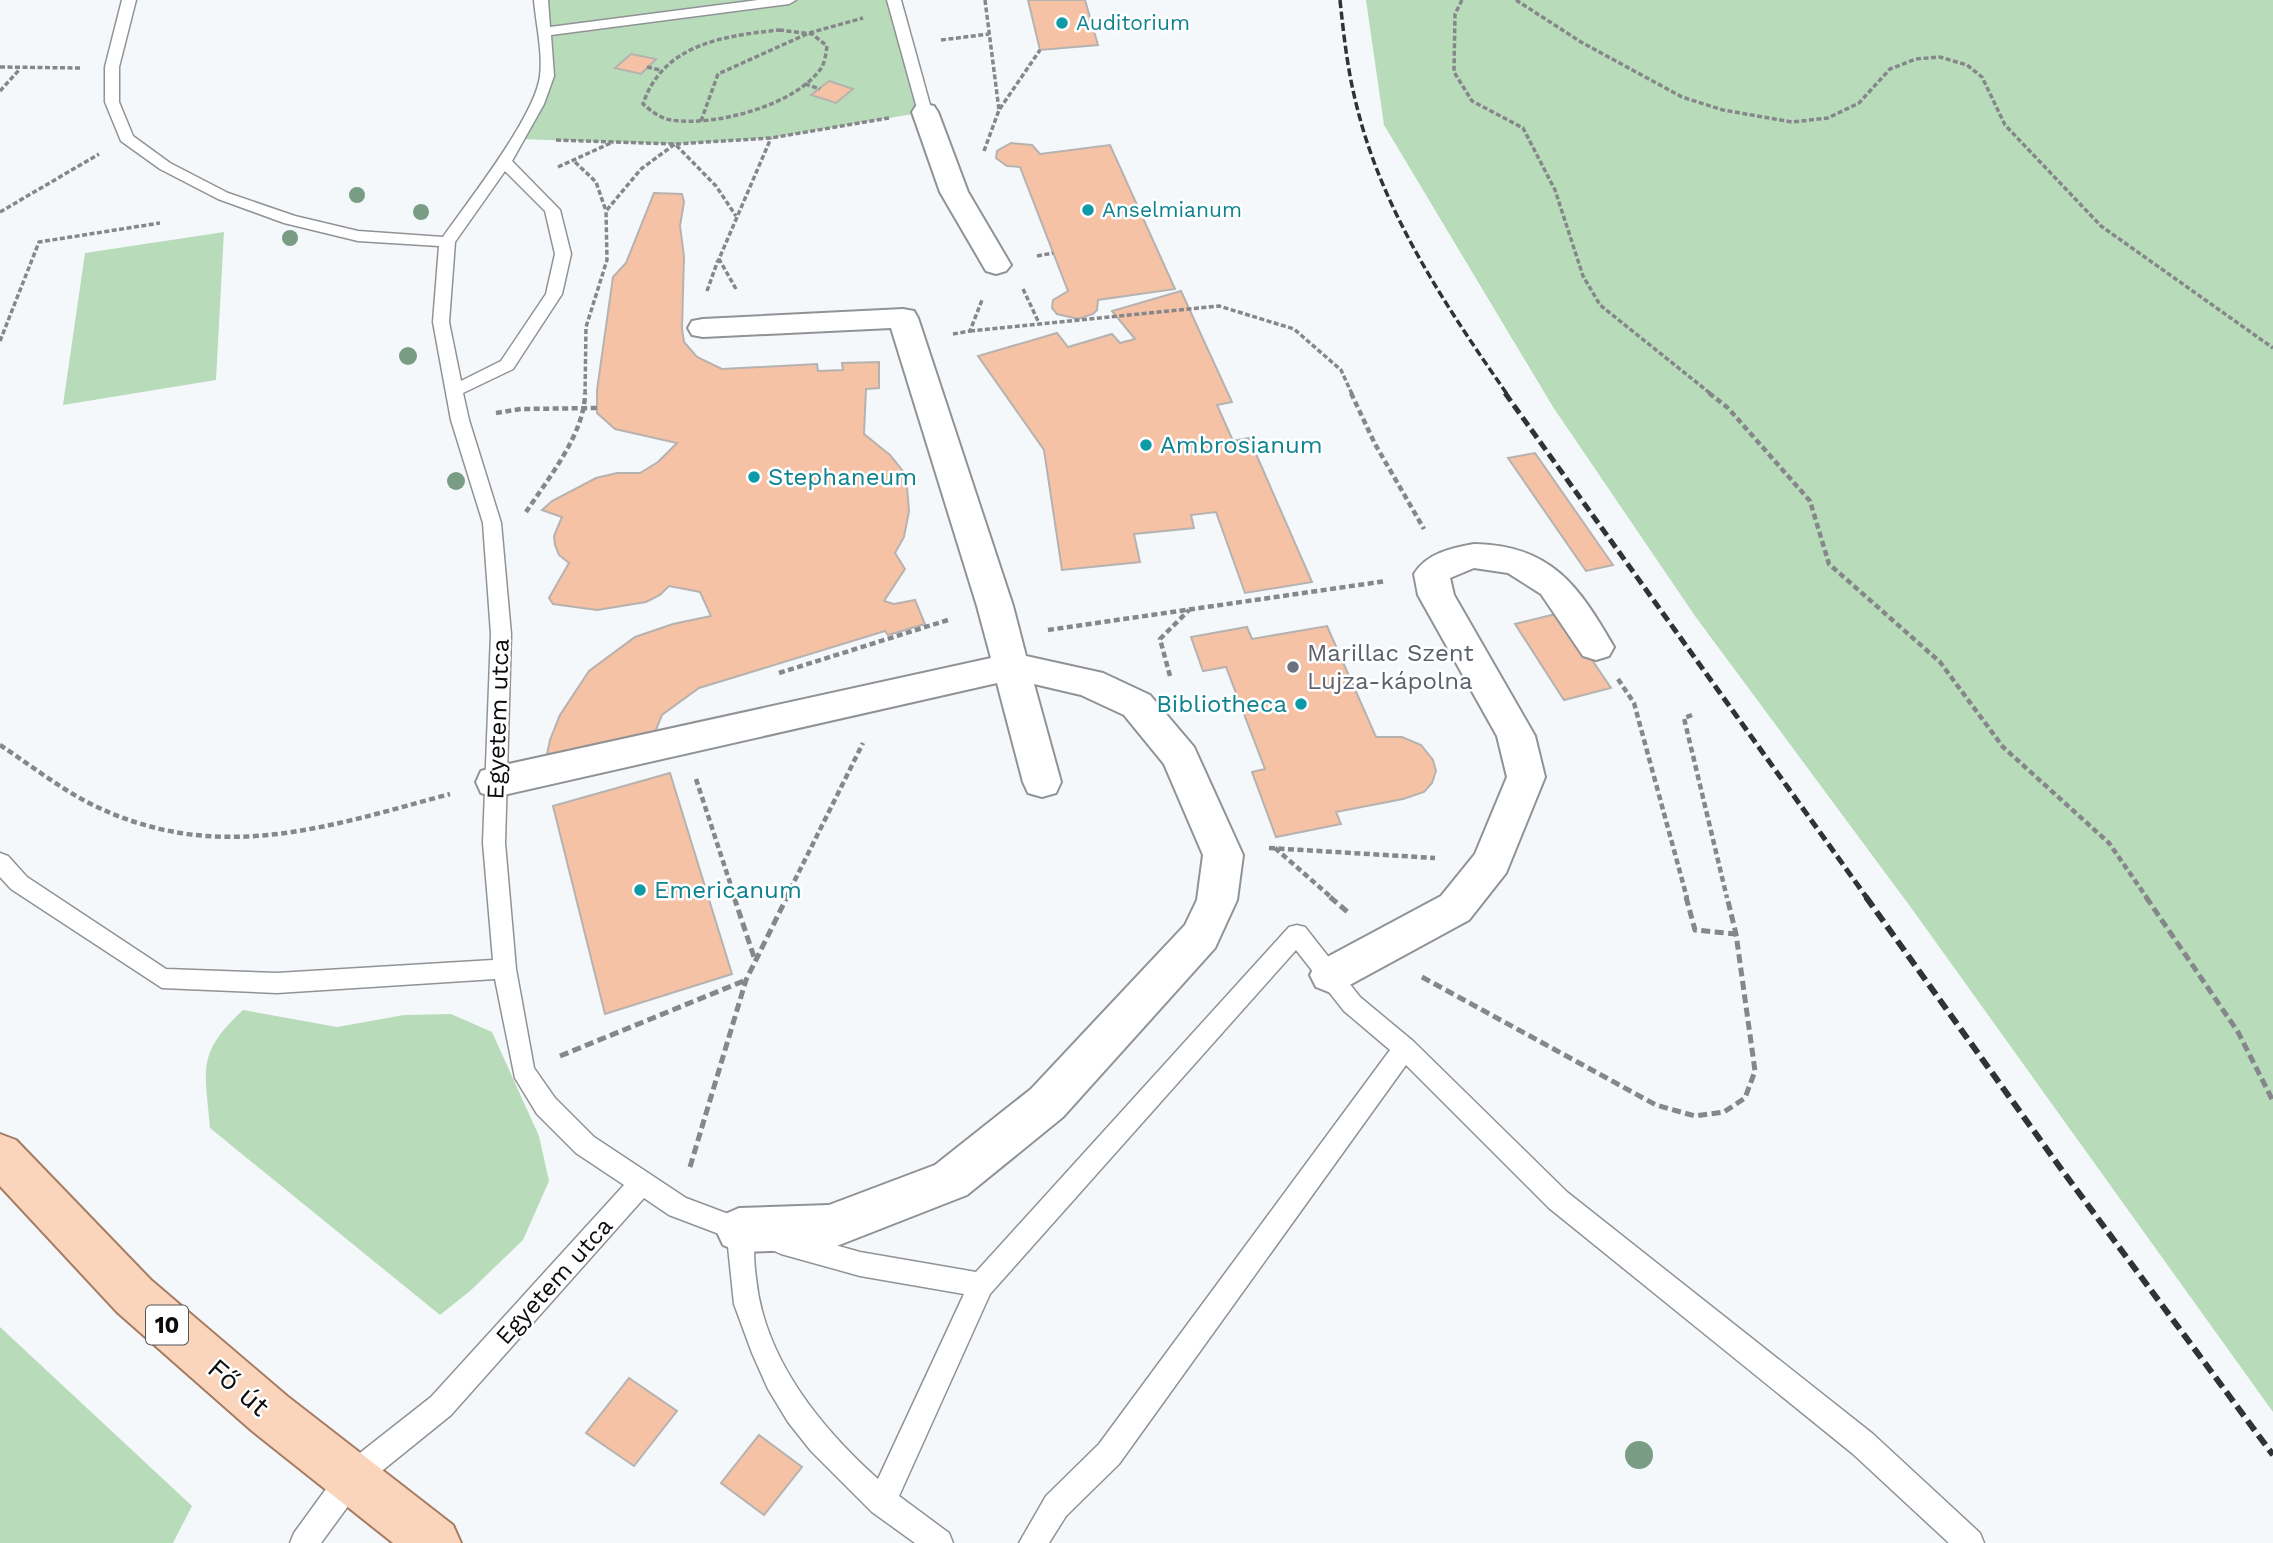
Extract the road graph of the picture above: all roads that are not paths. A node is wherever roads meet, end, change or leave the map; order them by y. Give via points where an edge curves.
1 (129, 0) edge
2 (541, 0) edge
3 (789, 0) edge
4 (894, 0) edge
5 (544, 32) junction
6 (925, 112) joint
7 (504, 162) junction
8 (447, 242) junction
9 (996, 265) dead end
10 (712, 328) road end
11 (454, 391) junction
12 (1596, 647) road end
13 (1008, 651) junction
14 (495, 782) junction
15 (1042, 782) dead end
16 (0, 862) edge
17 (505, 969) junction
18 (1331, 975) junction
19 (1405, 1048) junction
20 (0, 1154) edge
21 (642, 1183) junction
22 (739, 1230) junction
23 (981, 1285) junction
24 (352, 1477) junction
25 (882, 1502) junction
26 (304, 1543) edge
27 (435, 1543) edge
28 (939, 1543) edge
29 (1033, 1543) edge
30 (1970, 1543) edge

1 - 8 lane via 112,67 111,102 126,138 164,166 290,220 358,236
2 - 5 lane
3 - 5 lane
4 - 6 lane
5 - 7 lane via 547,76 537,104
6 - 9 street via 954,192
7 - 8 lane
7 - 11 lane via 552,209 563,254 554,295 507,365
8 - 11 lane, Egyetem utca via 441,322
10 - 13 street via 903,318
11 - 14 lane, Egyetem utca via 492,523 501,634
12 - 18 street via 1550,581 1522,564 1492,556 1461,557 1438,569 1436,595 1516,736 1526,777 1492,862 1455,908
13 - 14 street via 887,695
13 - 15 street
13 - 22 street via 1137,705 1180,757 1223,855 1217,900 1200,936 1047,1103 951,1180 829,1227
14 - 17 lane, Egyetem utca via 494,844
16 - 17 lane via 19,883 162,978 277,982
17 - 21 lane, Egyetem utca via 523,1072 546,1106 585,1145
18 - 19 lane via 1352,1004
18 - 23 lane via 1297,934
19 - 29 lane via 1109,1454 1056,1506
19 - 30 lane via 1558,1200 1863,1444
20 - 24 main road, Fő út / 10 via 134,1296 269,1413
21 - 22 lane via 678,1207
21 - 24 lane, Egyetem utca via 441,1406
22 - 23 lane via 860,1264
22 - 25 lane via 747,1302 776,1379 822,1446
23 - 25 lane
24 - 26 lane, Egyetem utca
24 - 27 main road, Fő út / 10
25 - 28 lane

